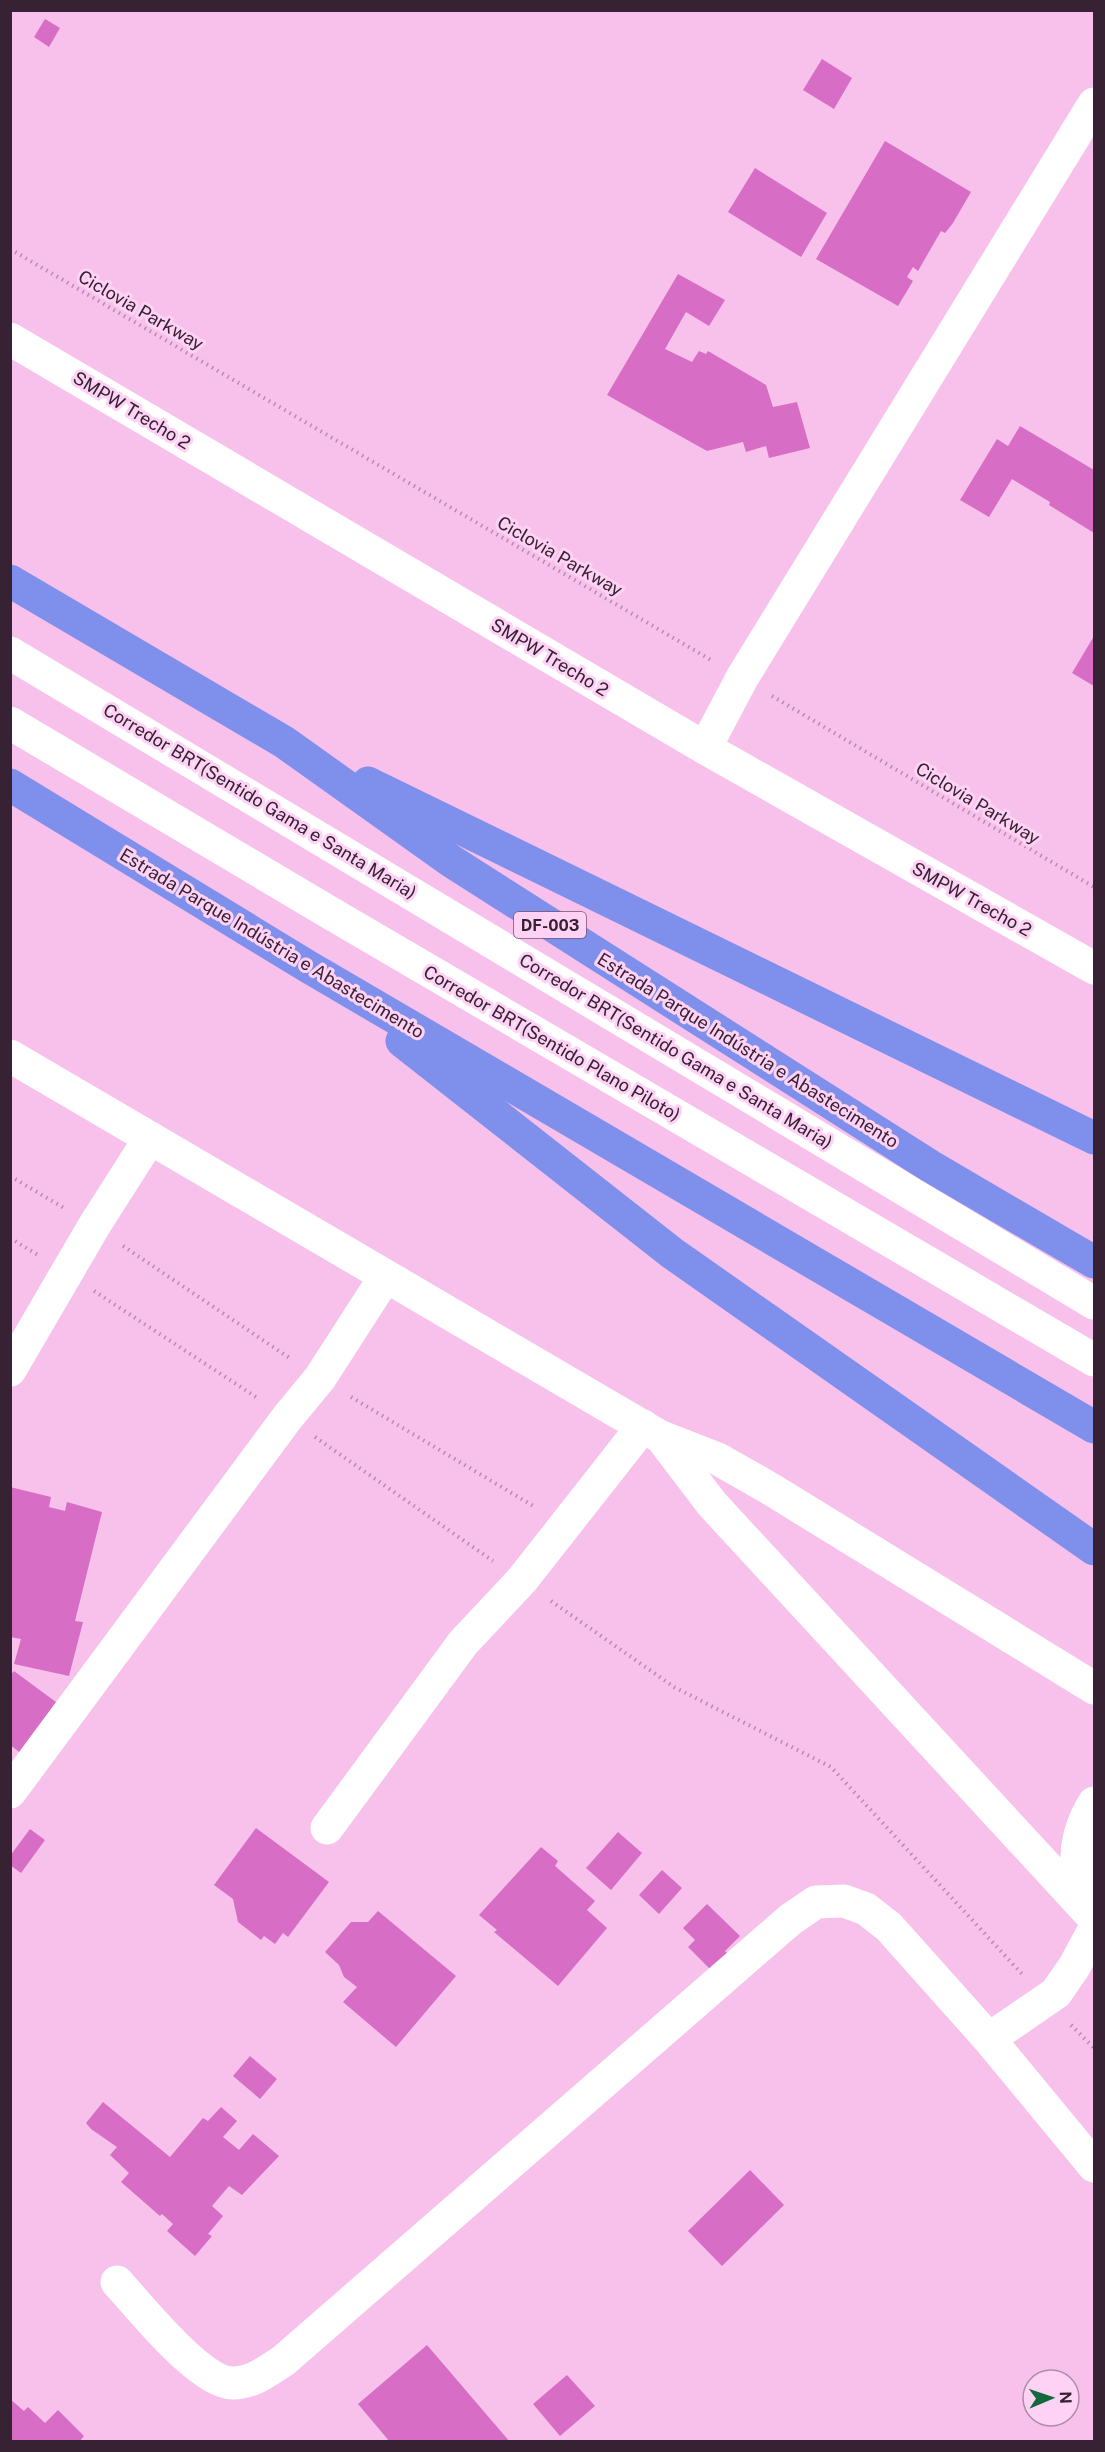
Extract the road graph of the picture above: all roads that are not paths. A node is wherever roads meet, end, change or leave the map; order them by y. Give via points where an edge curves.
1 (1095, 104) edge
2 (10, 339) edge
3 (10, 581) edge
4 (10, 653) edge
5 (10, 723) edge
6 (284, 742) junction
7 (705, 748) junction
8 (10, 785) edge
9 (307, 966) junction
10 (1095, 968) edge
11 (10, 1056) edge
12 (150, 1138) junction
13 (1095, 1138) edge
14 (1095, 1262) edge
15 (385, 1277) junction
16 (1095, 1303) edge
17 (1095, 1360) edge
18 (10, 1370) edge
19 (1095, 1427) edge
20 (651, 1431) junction
21 (1095, 1549) edge
22 (1095, 1688) edge
23 (10, 1792) edge
24 (1095, 1803) edge
25 (327, 1828) dead end
26 (1091, 1918) edge
27 (1095, 1982) edge
28 (1051, 1997) junction
29 (989, 2039) junction
30 (1095, 2166) edge
31 (117, 2282) dead end

1 - 7 street via 742,678
2 - 7 street, SMPW Trecho 2
3 - 6 highway, Estrada Parque Indústria e Abastecimento / DF-003
4 - 16 street, Corredor BRT(Sentido Gama e Santa Maria)
5 - 17 street, Corredor BRT(Sentido Plano Piloto)
6 - 13 highway
6 - 14 highway, Estrada Parque Indústria e Abastecimento / DF-003 via 470,874 930,1166
7 - 10 street, SMPW Trecho 2
8 - 9 highway, Estrada Parque Indústria e Abastecimento
9 - 19 highway, Estrada Parque Indústria e Abastecimento
9 - 21 highway via 672,1253
11 - 12 street
12 - 15 street
12 - 18 street
15 - 20 street
15 - 23 street via 320,1378
20 - 22 street via 718,1459 770,1488
20 - 25 street via 463,1643
20 - 26 street via 712,1504
24 - 26 street via 1085,1819 1077,1847 1077,1877
26 - 28 street via 1074,1967
27 - 28 street
28 - 29 street
29 - 30 street
29 - 31 street via 889,1928 866,1910 844,1901 816,1902 791,1919 283,2361 253,2380 231,2383 209,2375

